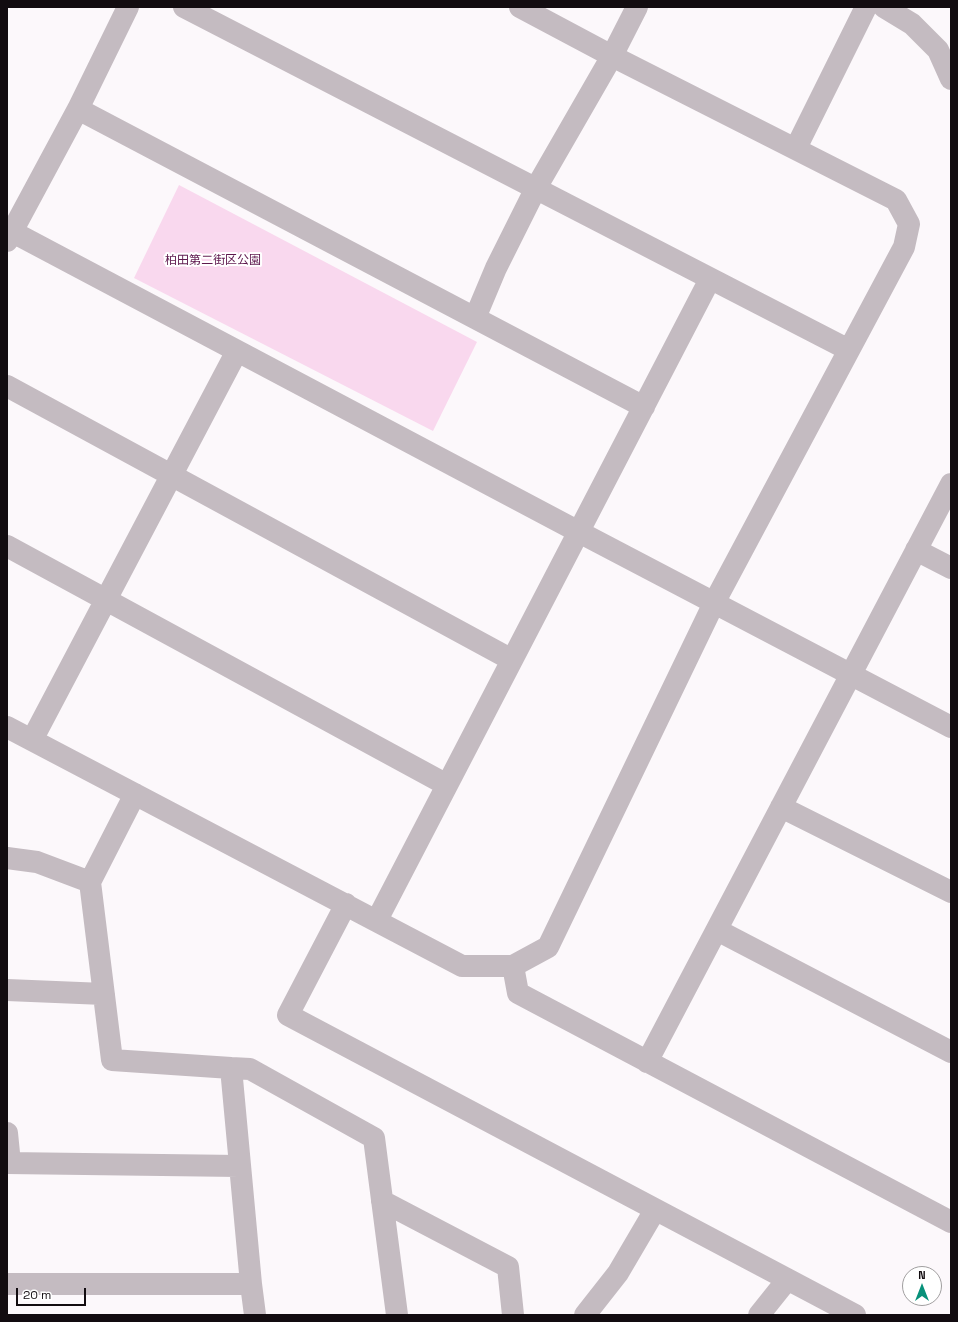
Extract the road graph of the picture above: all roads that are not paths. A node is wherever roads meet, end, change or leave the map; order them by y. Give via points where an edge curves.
1 (128, 7) edge
2 (184, 7) edge
3 (520, 7) edge
4 (638, 7) edge
5 (866, 7) edge
6 (884, 7) edge
7 (612, 56) junction
8 (951, 79) edge
9 (78, 109) junction
10 (796, 148) junction
11 (536, 188) junction
12 (9, 234) edge
13 (710, 279) junction
14 (475, 318) junction
15 (849, 350) junction
16 (237, 351) junction
17 (7, 386) edge
18 (644, 407) junction
19 (172, 475) junction
20 (951, 484) edge
21 (578, 532) junction
22 (7, 546) edge
23 (916, 550) junction
24 (951, 568) edge
25 (107, 600) junction
26 (714, 603) junction
27 (512, 660) junction
28 (851, 674) junction
29 (7, 727) edge
30 (951, 727) edge
31 (32, 740) junction
32 (447, 785) junction
33 (135, 794) junction
34 (781, 807) junction
35 (7, 858) edge
36 (90, 882) junction
37 (951, 892) edge
38 (346, 904) junction
39 (377, 920) junction
40 (717, 930) junction
41 (513, 966) junction
42 (7, 990) edge
43 (104, 994) junction
44 (951, 1052) edge
45 (648, 1062) junction
46 (231, 1068) junction
47 (7, 1133) edge
48 (8, 1163) edge
49 (239, 1166) junction
50 (382, 1202) junction
51 (655, 1210) junction
52 (951, 1222) edge
53 (787, 1280) junction
54 (7, 1284) edge
55 (251, 1284) junction
56 (255, 1315) edge
57 (397, 1315) edge
58 (513, 1315) edge
59 (584, 1315) edge
60 (759, 1315) edge
61 (854, 1315) edge

1 - 9 street
2 - 11 street
3 - 7 street
4 - 7 street
5 - 10 street
6 - 8 street via 912,24 938,50
7 - 10 street
7 - 11 street
9 - 12 street
9 - 14 street
10 - 15 street via 896,200 909,224 904,247
11 - 13 street
11 - 14 street via 496,268
12 - 16 street
13 - 15 street
13 - 18 street
14 - 18 street
15 - 26 street
16 - 19 street
16 - 21 street
17 - 19 street
18 - 21 street
19 - 25 street
19 - 27 street
20 - 23 street
21 - 26 street
21 - 27 street
22 - 25 street
23 - 24 street
23 - 28 street
25 - 31 street
25 - 32 street
26 - 28 street
26 - 41 street via 548,947
27 - 32 street
28 - 30 street
28 - 34 street
29 - 31 street
31 - 33 street
32 - 39 street
33 - 36 street
33 - 38 street
34 - 37 street
34 - 40 street
35 - 36 street via 37,862
36 - 43 street
38 - 39 street
38 - 51 street via 288,1015
39 - 41 street via 462,966
40 - 44 street
40 - 45 street
41 - 45 street via 518,993
42 - 43 street
43 - 46 street via 112,1060
45 - 52 street
46 - 49 street
46 - 50 street via 250,1069 374,1138
47 - 48 street
48 - 49 street
49 - 55 street
50 - 57 street
50 - 58 street via 508,1267
51 - 53 street
51 - 59 street via 618,1273
53 - 60 street
53 - 61 street
54 - 55 street
55 - 56 street

